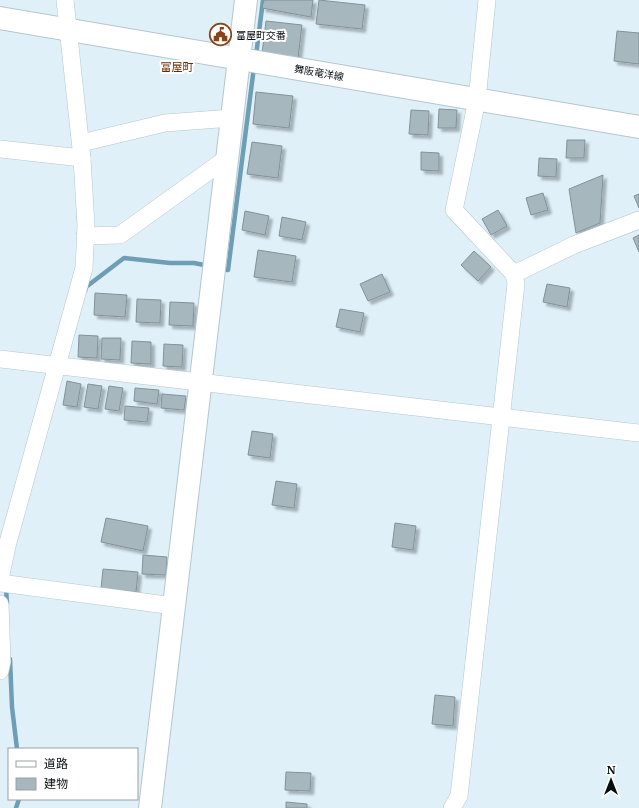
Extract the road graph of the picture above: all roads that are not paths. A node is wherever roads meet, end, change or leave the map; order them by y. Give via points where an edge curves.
1 (65, 0) edge
2 (246, 0) edge
3 (487, 0) edge
4 (0, 18) edge
5 (67, 29) junction
6 (240, 59) junction
7 (477, 100) junction
8 (232, 118) junction
9 (639, 127) edge
10 (0, 148) edge
11 (82, 150) junction
12 (227, 158) junction
13 (639, 220) edge
14 (86, 236) junction
15 (514, 274) junction
16 (0, 359) edge
17 (56, 366) junction
18 (200, 382) junction
19 (501, 418) junction
20 (639, 433) edge
21 (0, 579) edge
22 (0, 583) edge
23 (0, 604) edge
24 (174, 606) junction
25 (0, 671) edge
26 (150, 808) edge
27 (452, 808) edge

1 - 5 street
2 - 6 street
3 - 7 street
4 - 5 street, 舞阪竜洋線
5 - 6 street, 舞阪竜洋線
5 - 11 street
6 - 7 street, 舞阪竜洋線
6 - 8 street
7 - 9 street, 舞阪竜洋線
7 - 15 street via 454,210
8 - 11 street via 164,123
8 - 12 street
10 - 11 street
11 - 14 street
12 - 14 street via 120,235
12 - 18 street
13 - 15 street via 574,245
14 - 17 street via 84,268
15 - 19 street via 516,284
16 - 17 street
17 - 18 street
17 - 21 street
18 - 19 street
18 - 24 street
19 - 20 street
19 - 27 street via 459,796
22 - 24 street
23 - 25 street
24 - 26 street

